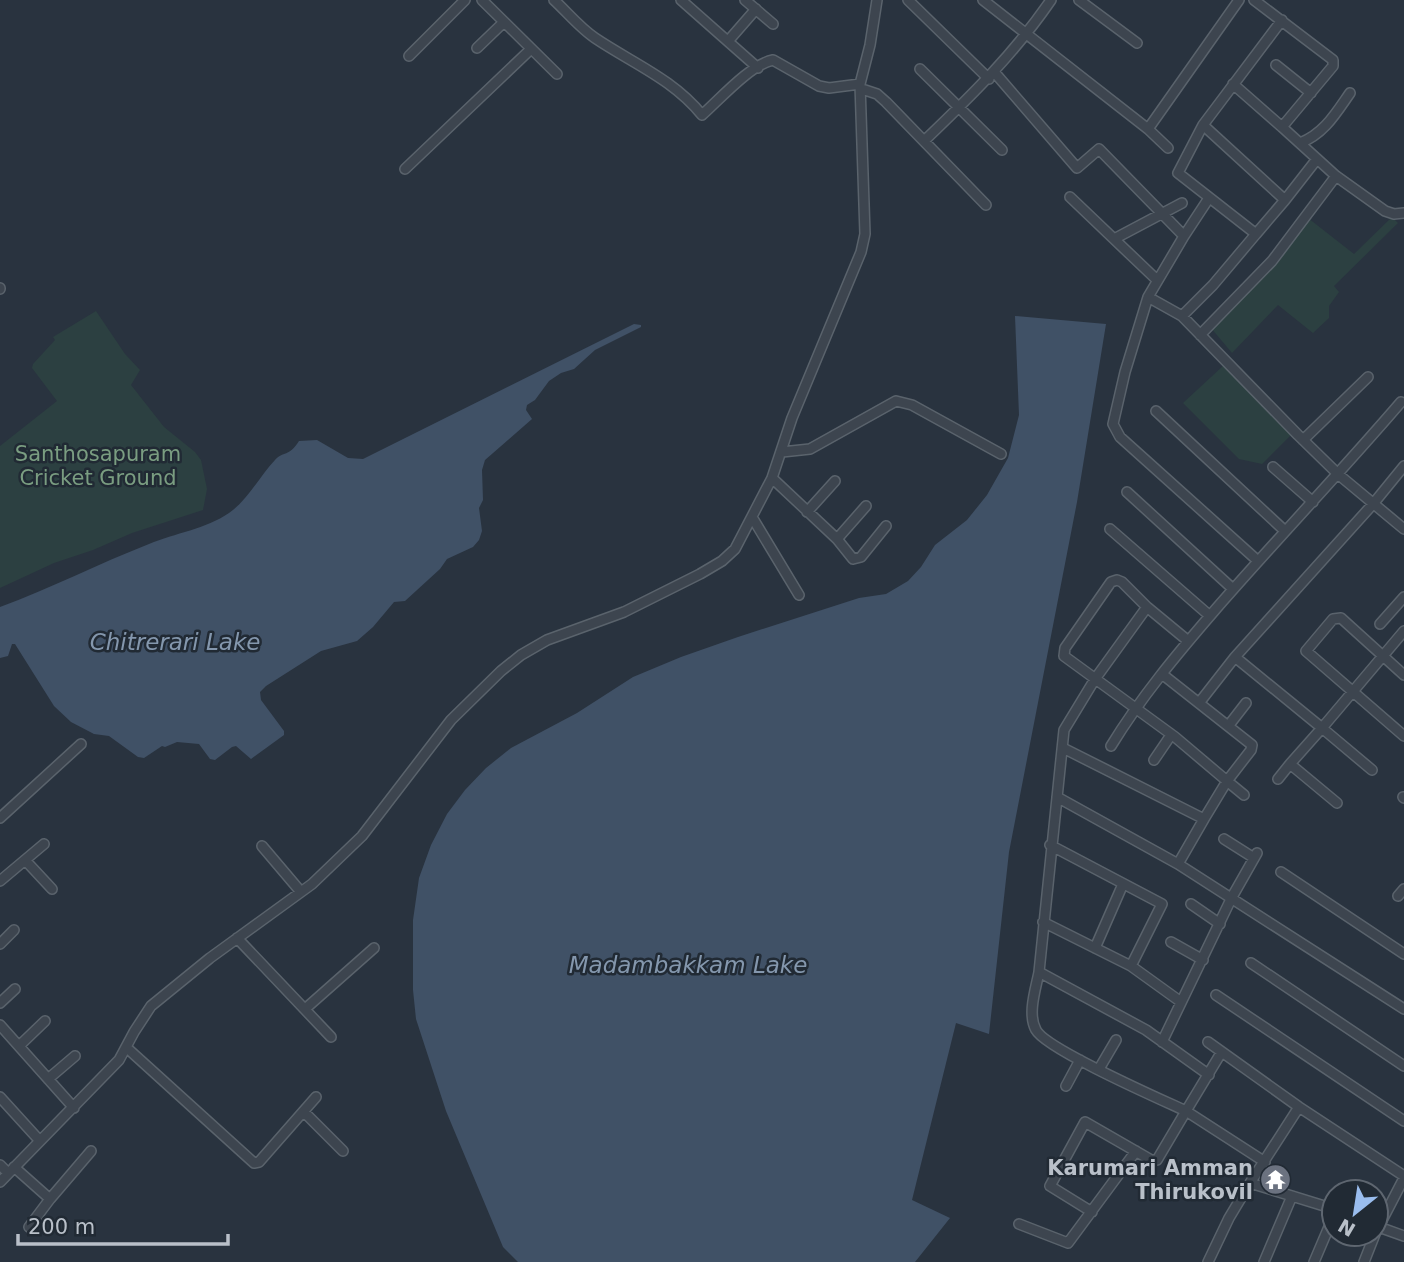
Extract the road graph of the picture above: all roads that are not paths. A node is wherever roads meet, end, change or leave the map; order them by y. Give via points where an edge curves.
1 (465, 0) edge
2 (482, 0) edge
3 (554, 0) edge
4 (681, 0) edge
5 (745, 0) edge
6 (877, 0) edge
7 (908, 0) edge
8 (984, 0) edge
9 (1051, 0) edge
10 (1079, 0) edge
11 (1239, 0) edge
12 (1254, 0) edge
13 (756, 9) junction
14 (1282, 20) junction
15 (504, 22) junction
16 (773, 23) dead end
17 (1027, 35) junction
18 (729, 40) junction
19 (1137, 44) dead end
20 (477, 48) dead end
21 (531, 48) junction
22 (409, 56) dead end
23 (1276, 65) dead end
24 (758, 68) junction
25 (920, 69) dead end
26 (557, 74) dead end
27 (992, 76) junction
28 (1233, 84) junction
29 (861, 86) junction
30 (1311, 93) junction
31 (1350, 93) dead end
32 (959, 107) junction
33 (1203, 125) junction
34 (1282, 127) junction
35 (1148, 129) junction
36 (924, 141) junction
37 (1300, 143) junction
38 (1168, 148) dead end
39 (1002, 150) dead end
40 (1317, 159) junction
41 (405, 169) dead end
42 (1336, 176) junction
43 (1070, 197) dead end
44 (1209, 198) junction
45 (1285, 200) junction
46 (1182, 203) dead end
47 (986, 205) dead end
48 (1404, 213) edge
49 (1162, 214) junction
50 (1256, 234) junction
51 (1184, 236) junction
52 (1114, 239) junction
53 (1157, 280) junction
54 (1148, 297) junction
55 (1182, 316) junction
56 (1200, 335) junction
57 (1368, 377) dead end
58 (1401, 402) dead end
59 (1156, 411) dead end
60 (1303, 440) junction
61 (782, 452) junction
62 (1001, 454) dead end
63 (1404, 466) edge
64 (1273, 467) dead end
65 (1339, 475) junction
66 (772, 478) junction
67 (835, 481) dead end
68 (1127, 492) dead end
69 (1312, 502) junction
70 (1373, 504) junction
71 (866, 506) dead end
72 (807, 512) junction
73 (752, 517) junction
74 (886, 526) dead end
75 (1110, 529) dead end
76 (1285, 530) junction
77 (1404, 530) edge
78 (837, 540) junction
79 (1258, 561) junction
80 (1233, 589) junction
81 (799, 595) dead end
82 (1404, 597) edge
83 (1147, 607) junction
84 (1210, 616) junction
85 (1380, 624) dead end
86 (1404, 631) edge
87 (1187, 640) junction
88 (1383, 656) junction
89 (1235, 657) junction
90 (1162, 674) junction
91 (1404, 675) edge
92 (1094, 680) junction
93 (1354, 691) junction
94 (1199, 703) junction
95 (1246, 703) dead end
96 (1134, 709) junction
97 (1229, 725) junction
98 (1322, 728) junction
99 (1171, 735) junction
100 (1404, 736) edge
101 (81, 744) dead end
102 (1111, 746) dead end
103 (1063, 748) junction
104 (1154, 760) dead end
105 (1290, 764) junction
106 (1372, 770) dead end
107 (1278, 779) dead end
108 (1227, 781) junction
109 (1244, 795) dead end
110 (1057, 797) junction
111 (1337, 803) dead end
112 (1, 816) edge
113 (1204, 819) junction
114 (1224, 839) dead end
115 (44, 844) dead end
116 (1050, 845) junction
117 (262, 846) dead end
118 (25, 860) junction
119 (1178, 864) junction
120 (1281, 872) dead end
121 (0, 881) edge
122 (1123, 884) junction
123 (52, 889) dead end
124 (301, 892) junction
125 (1232, 897) junction
126 (1191, 904) dead end
127 (1042, 922) junction
128 (1220, 924) junction
129 (14, 930) dead end
130 (237, 938) junction
131 (1171, 942) dead end
132 (0, 944) edge
133 (374, 948) dead end
134 (1095, 948) junction
135 (1404, 954) edge
136 (1203, 960) junction
137 (1251, 963) dead end
138 (1131, 966) junction
139 (1039, 972) junction
140 (15, 989) dead end
141 (1216, 995) dead end
142 (1181, 1002) junction
143 (0, 1003) edge
144 (305, 1009) junction
145 (1404, 1009) edge
146 (45, 1021) dead end
147 (0, 1025) edge
148 (331, 1037) dead end
149 (1116, 1040) dead end
150 (1163, 1042) junction
151 (1208, 1042) dead end
152 (19, 1046) junction
153 (127, 1048) junction
154 (1221, 1053) junction
155 (75, 1056) dead end
156 (1080, 1060) junction
157 (1404, 1066) edge
158 (1099, 1069) junction
159 (1209, 1075) junction
160 (48, 1079) junction
161 (1066, 1086) dead end
162 (0, 1097) edge
163 (316, 1097) dead end
164 (1299, 1107) junction
165 (74, 1108) junction
166 (1186, 1111) junction
167 (304, 1112) junction
168 (1404, 1121) edge
169 (40, 1142) junction
170 (91, 1151) dead end
171 (343, 1151) dead end
172 (1136, 1151) junction
173 (1265, 1162) junction
174 (0, 1165) edge
175 (11, 1170) junction
176 (1404, 1177) edge
177 (0, 1182) edge
178 (1250, 1183) junction
179 (1292, 1196) junction
180 (50, 1199) junction
181 (1390, 1204) edge
182 (1320, 1207) edge
183 (1091, 1212) junction
184 (1018, 1224) dead end
185 (29, 1227) dead end
186 (1208, 1262) edge
187 (1264, 1262) edge

1 - 22 street
2 - 15 street
3 - 24 street via 593,36 665,80 702,115
4 - 18 street
5 - 13 street
6 - 29 street
7 - 27 street
8 - 17 street
9 - 17 street
10 - 19 street
11 - 35 street
12 - 14 street
13 - 16 street
13 - 18 street
14 - 28 street
14 - 30 street via 1333,60
15 - 20 street
15 - 21 street
17 - 27 street
17 - 35 street
18 - 24 street
21 - 26 street
21 - 41 street
23 - 30 street
24 - 29 street via 773,60 819,86
25 - 32 street
27 - 32 street
27 - 49 street via 1077,168 1099,149
28 - 33 street
28 - 34 street
29 - 36 street via 877,94
29 - 61 street via 865,234
30 - 34 street
31 - 37 street via 1313,139
32 - 36 street
32 - 39 street
33 - 44 street via 1178,173
33 - 45 street
34 - 37 street
35 - 38 street
36 - 47 street
37 - 40 street
40 - 42 street
40 - 45 street
42 - 48 street via 1385,211
42 - 56 street via 1272,261
43 - 52 street
44 - 50 street
44 - 51 street
45 - 50 street
46 - 49 street
49 - 51 street
49 - 52 street
50 - 55 street
51 - 53 street
52 - 53 street
53 - 54 street
54 - 55 street
54 - 79 street via 1112,424 1120,438
55 - 56 street
56 - 60 street
57 - 60 street
58 - 65 street
59 - 76 street
60 - 65 street
61 - 62 street via 810,449 896,401 912,405
61 - 66 street
63 - 70 street
64 - 69 street
65 - 69 street
65 - 70 street
66 - 72 street
66 - 73 street
67 - 72 street
68 - 80 street
69 - 76 street
70 - 77 street
70 - 89 street
71 - 78 street
72 - 78 street
73 - 81 street
73 - 124 street via 735,549 722,561 624,612 534,646 501,671 451,720 362,836
74 - 78 street via 858,559
75 - 84 street
76 - 79 street
79 - 80 street
80 - 84 street
82 - 85 street
83 - 87 street
83 - 92 street
83 - 92 street via 1122,582 1111,582 1063,651 1065,658
84 - 87 street
86 - 88 street
87 - 90 street
88 - 91 street
88 - 93 street
88 - 93 street via 1337,618 1307,650
89 - 94 street
89 - 98 street
90 - 94 street
90 - 96 street
92 - 96 street
92 - 103 street via 1063,730
93 - 98 street
93 - 100 street
94 - 97 street
95 - 97 street
96 - 99 street
96 - 102 street
97 - 108 street via 1252,747
98 - 105 street
98 - 106 street
99 - 104 street
99 - 108 street
101 - 112 street
103 - 110 street
103 - 113 street
105 - 107 street
105 - 111 street
108 - 109 street
108 - 113 street
110 - 116 street
110 - 119 street
113 - 119 street
114 - 125 street via 1256,856
115 - 118 street
116 - 122 street
116 - 127 street
117 - 124 street
118 - 121 street
118 - 123 street
119 - 125 street
120 - 135 street
122 - 134 street
122 - 138 street via 1162,906
124 - 130 street
125 - 128 street
125 - 145 street
126 - 128 street
127 - 134 street
127 - 139 street
128 - 136 street
129 - 132 street
130 - 144 street
130 - 153 street via 151,1006
131 - 136 street
133 - 144 street
134 - 138 street
136 - 142 street
137 - 157 street
138 - 142 street
139 - 150 street
139 - 156 street via 1034,1027 1041,1037
140 - 143 street
141 - 168 street
142 - 150 street
144 - 148 street
146 - 152 street
147 - 152 street
149 - 158 street
150 - 159 street
151 - 154 street
152 - 160 street
153 - 165 street
153 - 167 street via 252,1162 259,1162
154 - 159 street
154 - 164 street
155 - 160 street
156 - 158 street
156 - 161 street
158 - 166 street
159 - 166 street
160 - 165 street
162 - 169 street
163 - 167 street
164 - 173 street
164 - 176 street
165 - 169 street
166 - 172 street via 1160,1158 1151,1160
166 - 173 street
167 - 171 street
169 - 175 street
170 - 180 street
172 - 183 street
172 - 183 street via 1085,1122 1050,1186
173 - 178 street
174 - 175 street
175 - 177 street
175 - 180 street
176 - 181 street
178 - 179 street
178 - 186 street
179 - 182 street
179 - 187 street
180 - 185 street
183 - 184 street via 1068,1243

